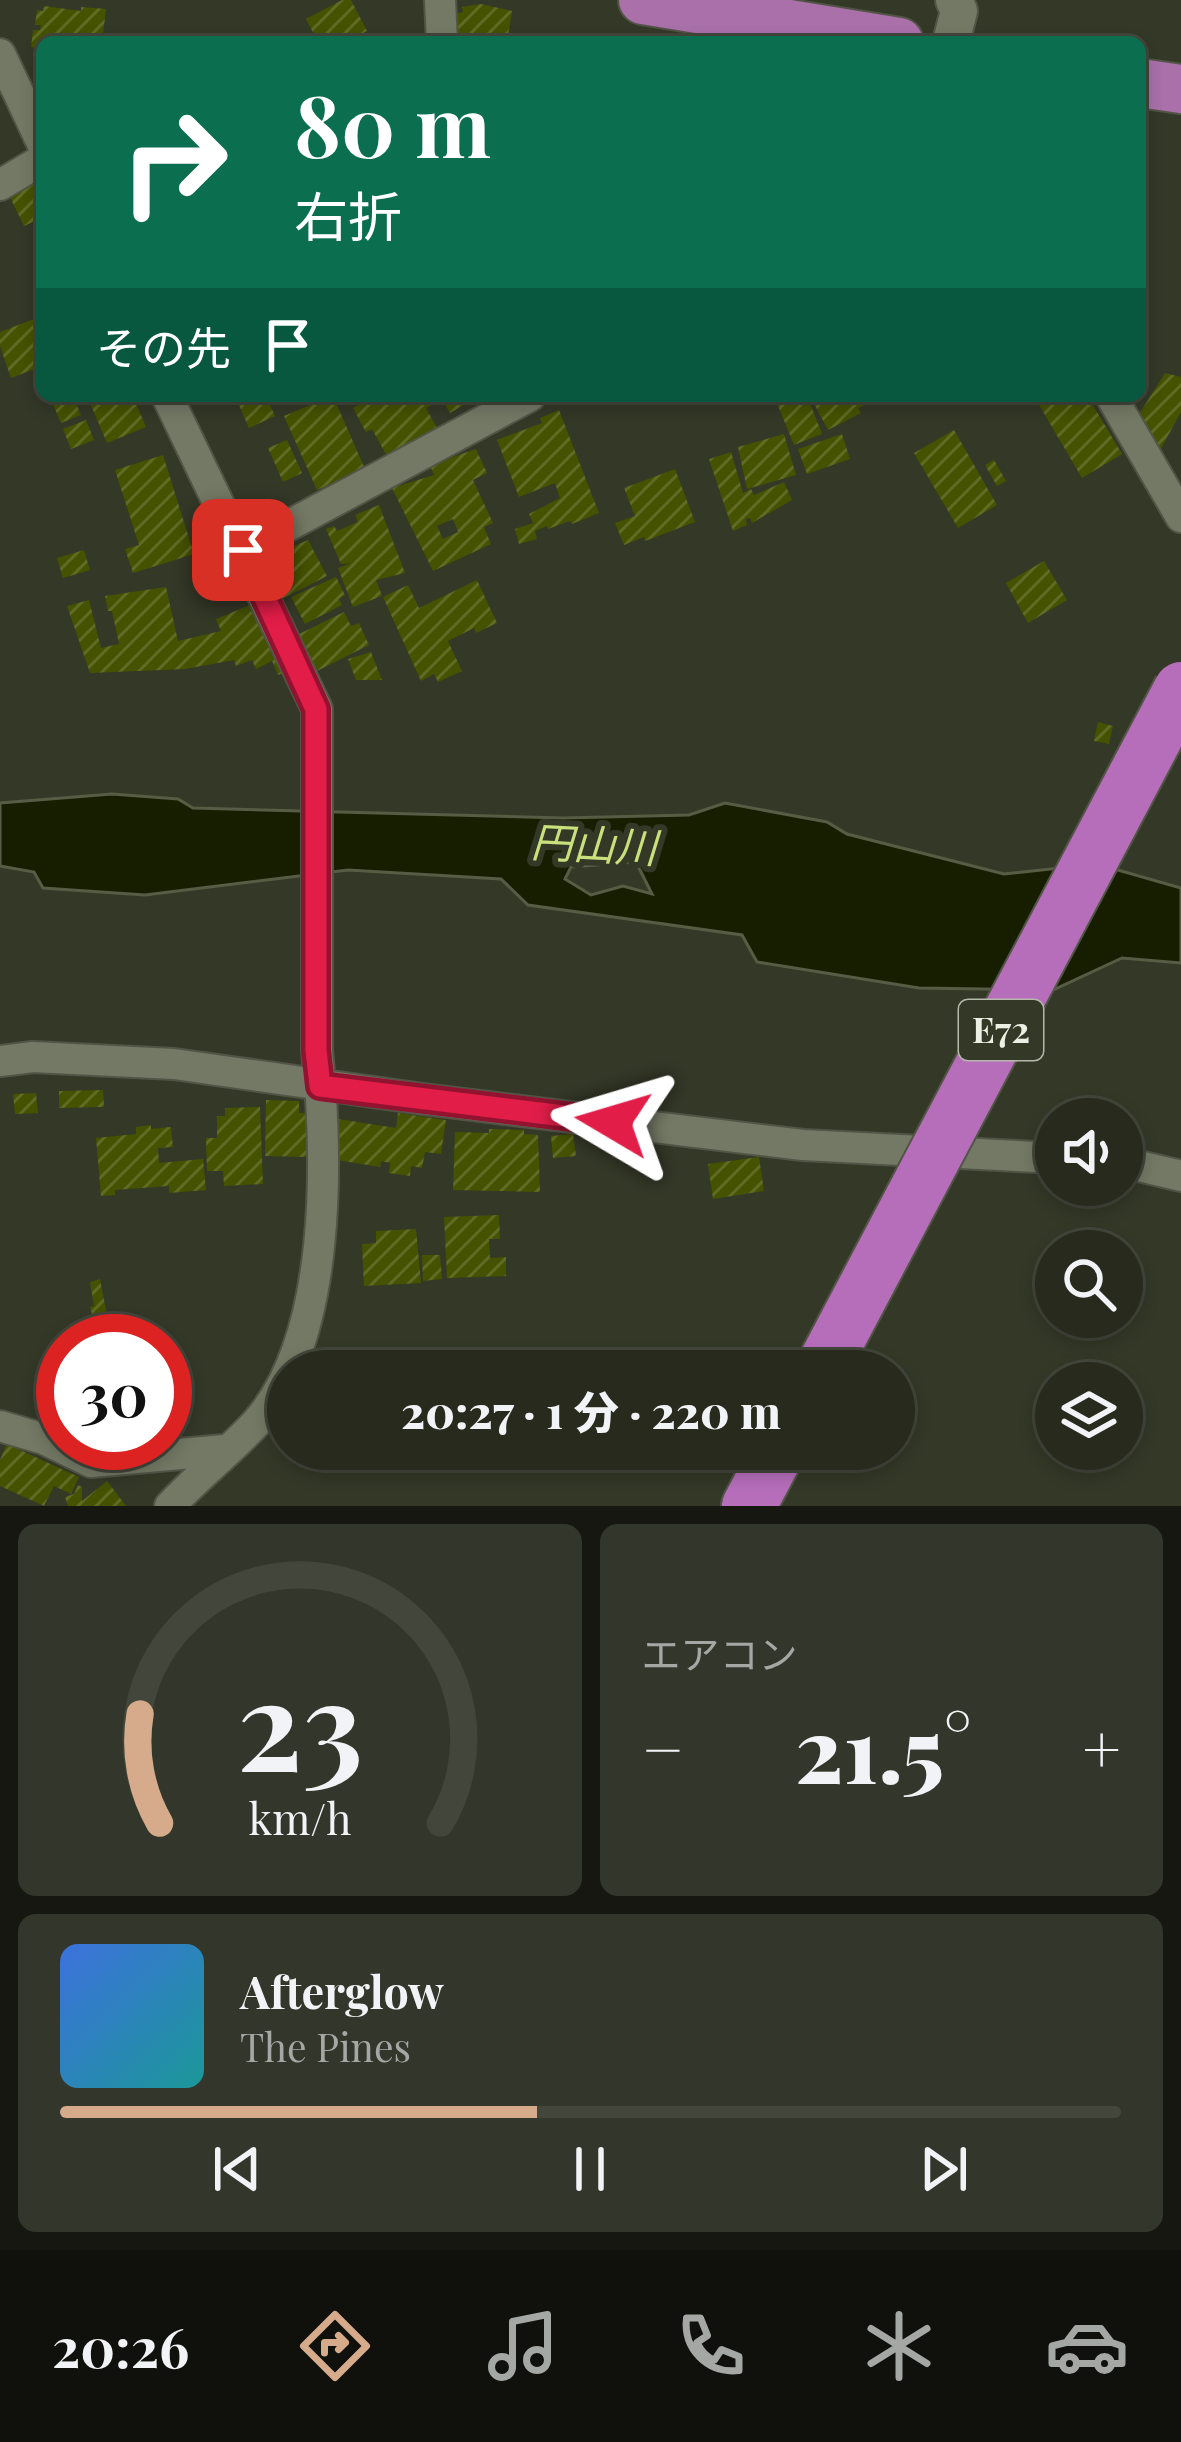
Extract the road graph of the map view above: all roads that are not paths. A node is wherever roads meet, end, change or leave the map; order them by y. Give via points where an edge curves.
1 (440, 0) edge
2 (643, 0) edge
3 (954, 0) edge
4 (442, 36) edge
5 (862, 36) edge
6 (953, 36) edge
7 (0, 54) edge
8 (36, 130) edge
9 (36, 164) edge
10 (0, 185) edge
11 (170, 402) edge
12 (519, 402) edge
13 (1114, 402) edge
14 (1181, 517) edge
15 (243, 550) junction
16 (1181, 689) edge
17 (0, 1060) edge
18 (320, 1086) junction
19 (1035, 1157) edge
20 (1143, 1167) edge
21 (1181, 1176) edge
22 (831, 1350) edge
23 (0, 1426) edge
24 (225, 1450) junction
25 (768, 1470) edge
26 (170, 1506) edge
27 (749, 1506) edge

1 - 4 street
2 - 5 highway
3 - 6 street
7 - 8 street
9 - 10 street
11 - 15 street
12 - 15 street
13 - 14 street
15 - 18 street via 316,709
16 - 22 highway, E72, bridge
17 - 18 street via 174,1064
18 - 19 street via 803,1145
18 - 24 street via 320,1255 296,1357 258,1421
20 - 21 street
23 - 24 street via 91,1462
24 - 26 street
25 - 27 highway

